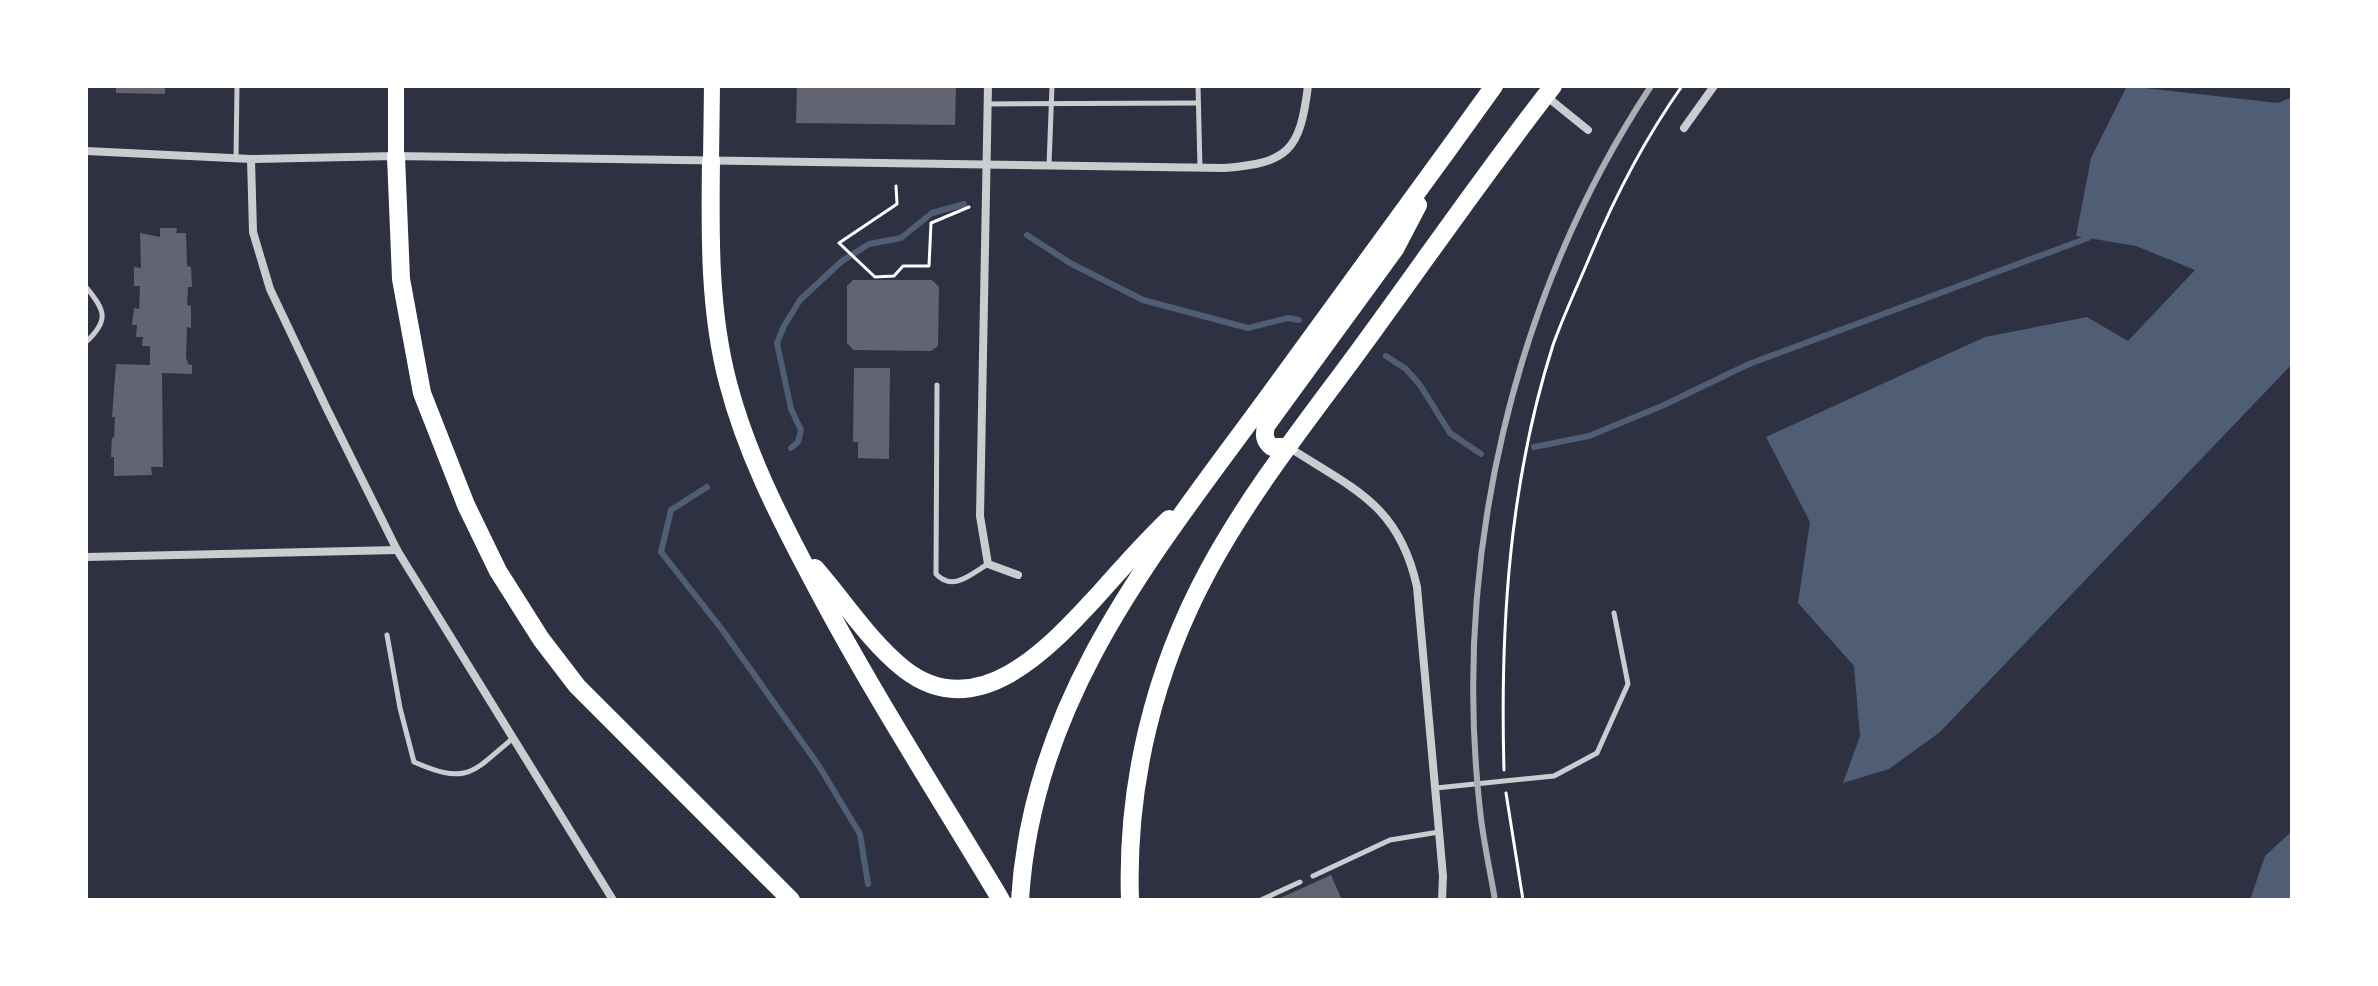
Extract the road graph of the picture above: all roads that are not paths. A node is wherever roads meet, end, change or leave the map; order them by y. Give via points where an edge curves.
1 (237, 86) edge
2 (396, 86) edge
3 (712, 86) edge
4 (988, 86) edge
5 (1052, 86) edge
6 (1198, 86) edge
7 (1308, 86) edge
8 (1494, 86) edge
9 (1714, 86) edge
10 (1550, 89) edge
11 (1198, 103) junction
12 (988, 104) junction
13 (1052, 104) junction
14 (1684, 128) dead end
15 (1588, 130) dead end
16 (86, 151) edge
17 (396, 156) junction
18 (236, 158) junction
19 (251, 159) junction
20 (711, 161) junction
21 (1436, 166) junction
22 (987, 167) junction
23 (1049, 167) junction
24 (1200, 168) junction
25 (86, 287) edge
26 (86, 342) edge
27 (937, 385) dead end
28 (1289, 447) junction
29 (1205, 483) junction
30 (794, 545) junction
31 (397, 550) junction
32 (86, 557) edge
33 (988, 564) junction
34 (1018, 575) dead end
35 (1614, 613) dead end
36 (387, 635) dead end
37 (512, 739) junction
38 (1435, 788) junction
39 (1439, 832) junction
40 (1313, 876) dead end
41 (1300, 882) dead end
42 (613, 900) edge
43 (791, 900) edge
44 (1001, 900) edge
45 (1020, 900) edge
46 (1130, 900) edge
47 (1261, 900) edge
48 (1442, 900) edge

1 - 18 lane
2 - 17 main road
3 - 20 main road
4 - 12 street
5 - 13 lane
6 - 11 lane
7 - 24 street via 1296,139 1286,151 1256,166
8 - 21 highway
9 - 14 street
10 - 15 street
10 - 28 highway
11 - 13 lane
11 - 24 lane
12 - 13 lane
12 - 22 street
13 - 23 lane
16 - 18 street
17 - 19 street
17 - 20 street
17 - 43 highway via 401,279 422,393 498,571 577,686
18 - 19 street
19 - 31 street via 253,232 270,289
20 - 22 street
20 - 30 highway via 712,284 724,367 755,463
21 - 28 highway via 1404,234 1266,426 1267,443
21 - 29 highway
22 - 23 street
22 - 33 street via 980,516
23 - 24 street
25 - 26 lane via 102,306 97,333
27 - 33 lane via 936,574 949,583 960,582
28 - 38 street via 1382,511 1405,547 1417,587
28 - 46 highway via 1210,566 1170,656 1155,699 1134,802
29 - 30 highway via 1038,655 1001,679 959,689 905,670
29 - 45 highway via 1132,586 1080,675 1045,766
30 - 44 highway via 845,642
31 - 32 street
31 - 37 street
33 - 34 street
35 - 38 lane via 1628,684 1597,753 1554,776
36 - 37 lane via 414,762 443,775 473,772
37 - 42 street
38 - 39 street
39 - 40 lane via 1390,840
39 - 48 street
41 - 47 lane

